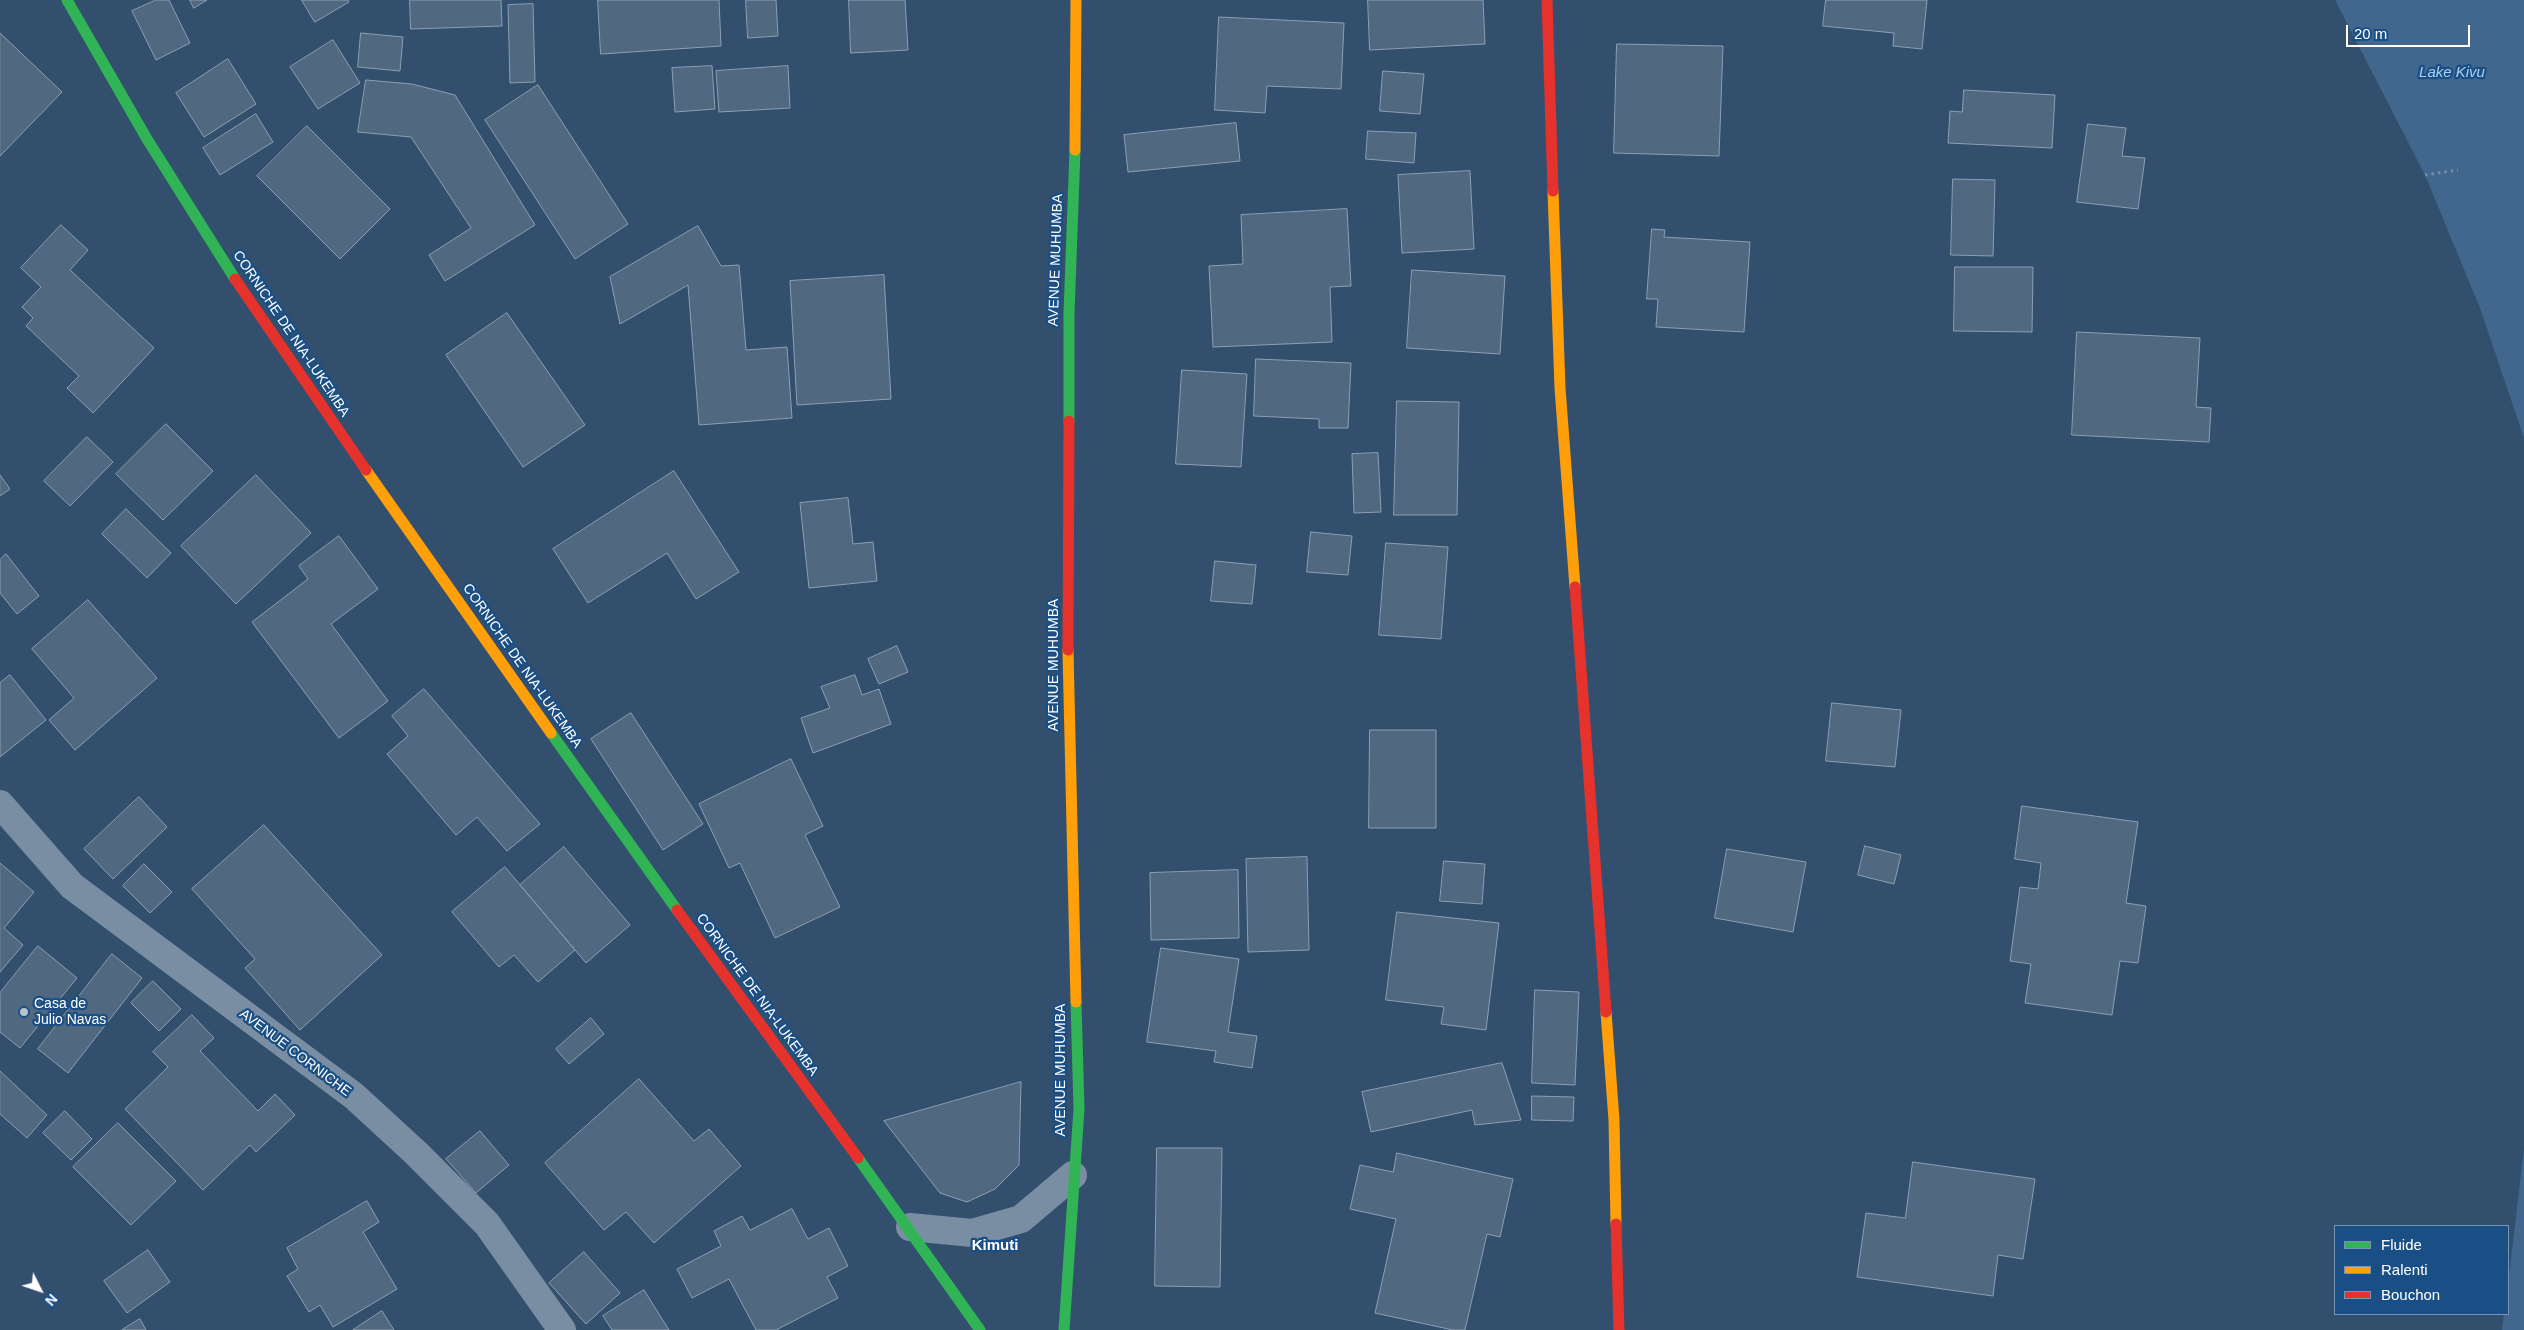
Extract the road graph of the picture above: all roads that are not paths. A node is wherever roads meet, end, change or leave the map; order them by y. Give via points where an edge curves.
1 (67, 0) edge
2 (1076, 0) edge
3 (1547, 0) edge
4 (0, 804) edge
5 (1073, 1175) junction
6 (910, 1227) junction
7 (562, 1330) edge
8 (980, 1330) edge
9 (1064, 1330) edge
10 (1619, 1330) edge

1 - 6 street, CORNICHE DE NIA-LUKEMBA via 116,89 312,394 680,915
2 - 5 street, AVENUE MUHUMBA via 1069,344 1068,681 1079,1109
3 - 10 street via 1560,388 1614,1120
4 - 7 street, AVENUE CORNICHE via 72,886 354,1096 416,1153 487,1224
5 - 6 street via 1021,1219 972,1233
5 - 9 street, AVENUE MUHUMBA
6 - 8 street, CORNICHE DE NIA-LUKEMBA

